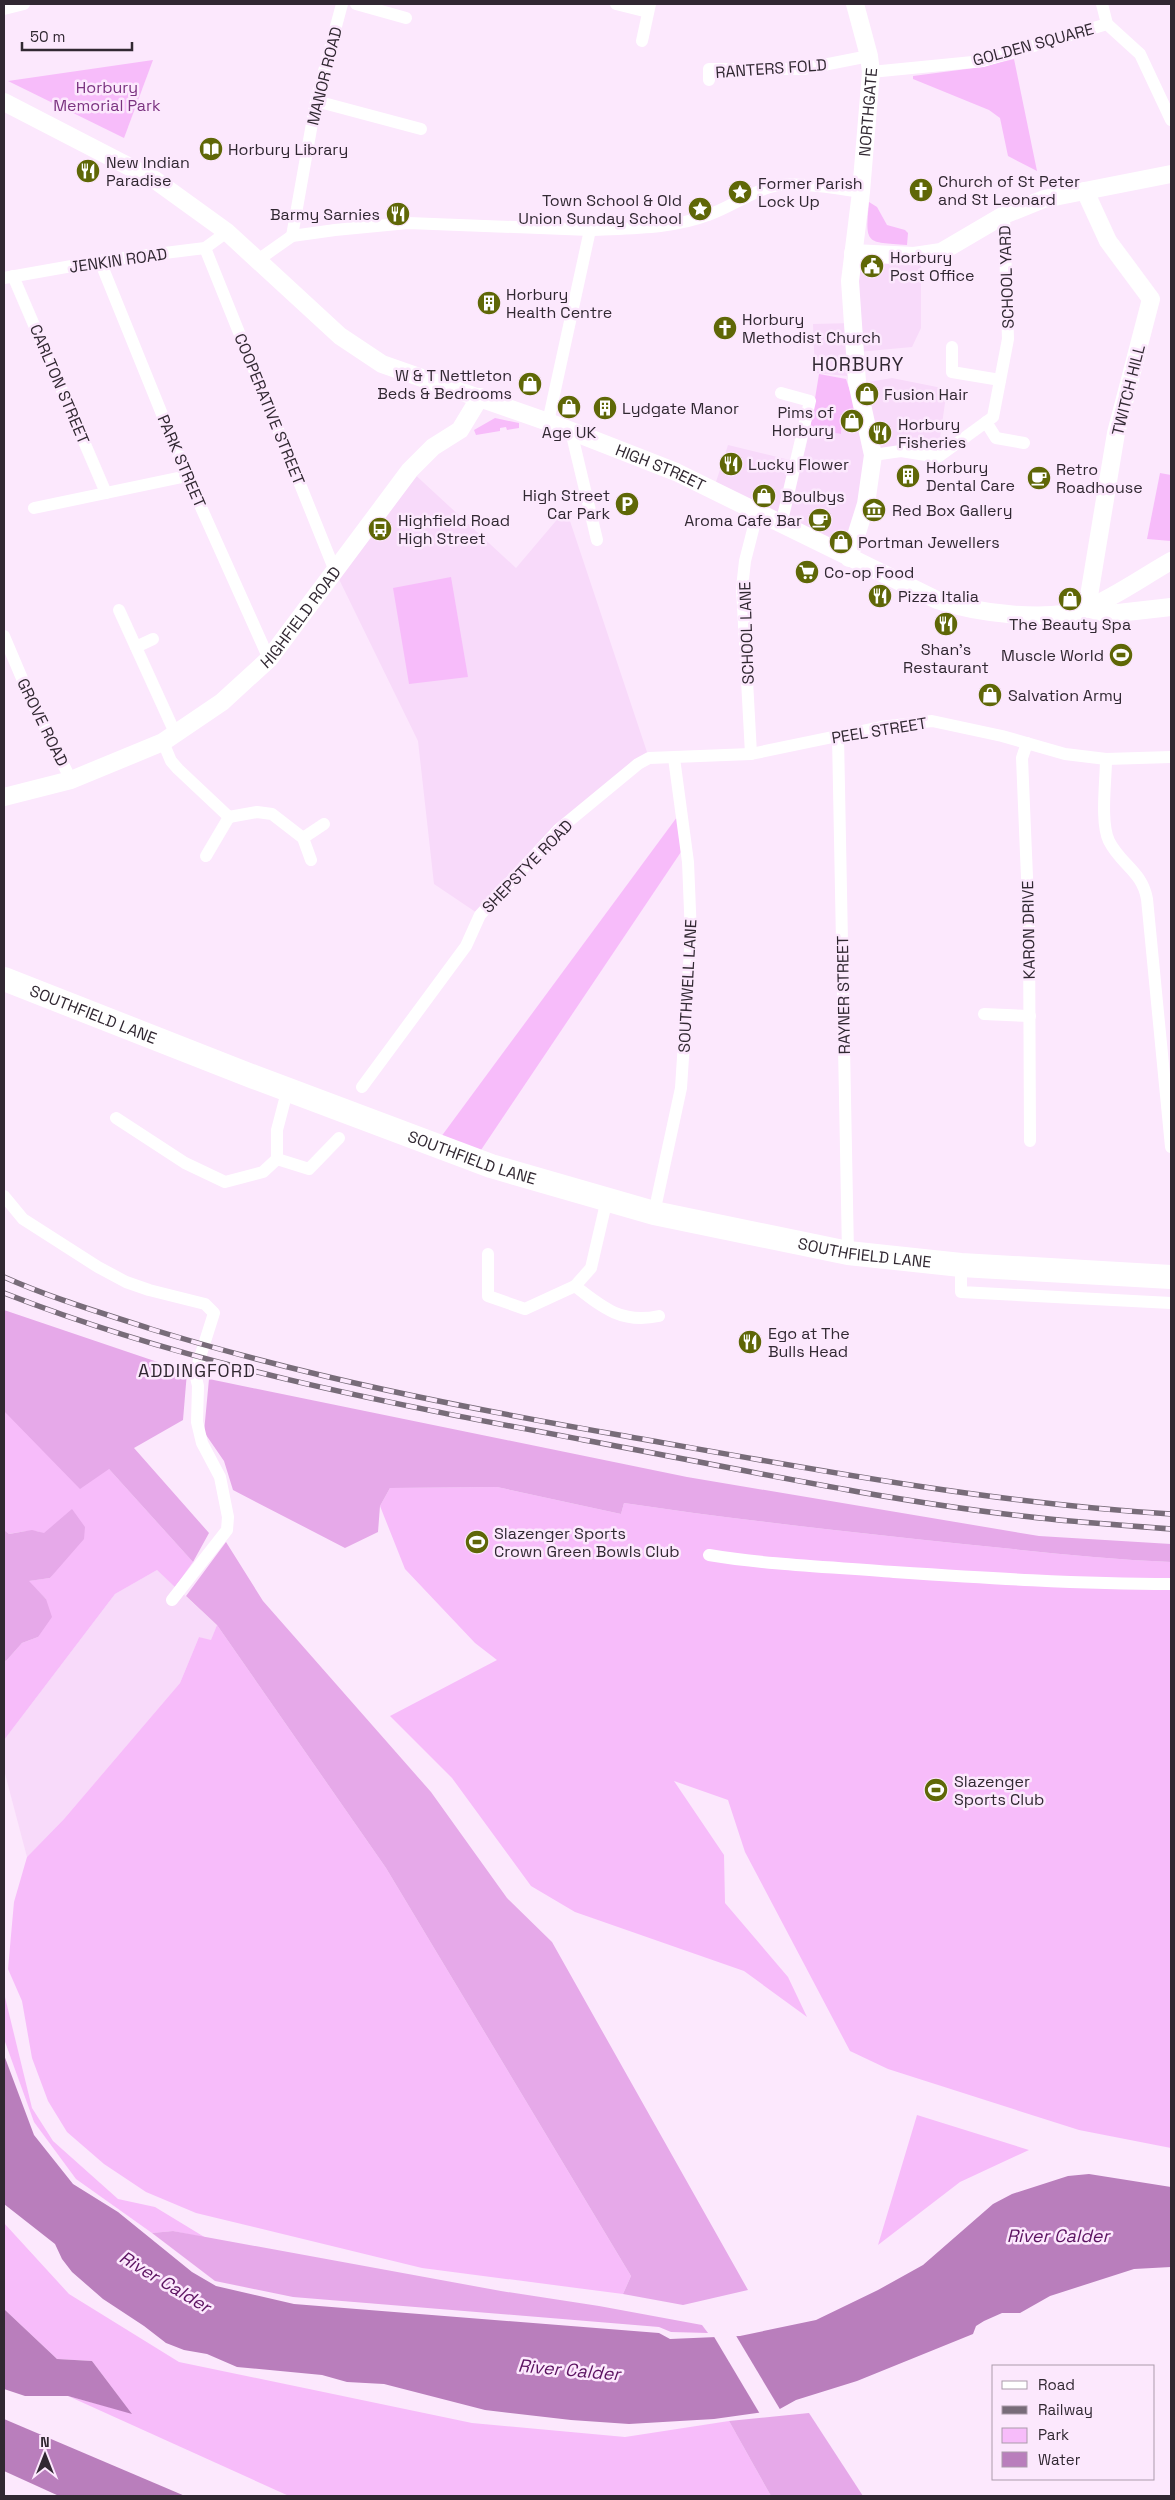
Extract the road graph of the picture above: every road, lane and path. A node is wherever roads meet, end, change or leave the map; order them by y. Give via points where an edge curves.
1 (24, 4) edge
2 (342, 4) edge
3 (356, 4) edge
4 (616, 4) edge
5 (855, 4) edge
6 (1102, 4) edge
7 (649, 8) edge
8 (4, 9) edge
9 (406, 18) dead end
10 (1107, 24) junction
11 (642, 41) dead end
12 (870, 64) junction
13 (709, 80) dead end
14 (316, 100) junction
15 (4, 102) edge
16 (1171, 120) edge
17 (421, 128) dead end
18 (1171, 174) edge
19 (1085, 191) junction
20 (861, 192) junction
21 (1004, 214) junction
22 (590, 230) junction
23 (228, 232) junction
24 (292, 236) junction
25 (205, 248) junction
26 (853, 253) junction
27 (258, 260) junction
28 (100, 261) junction
29 (9, 277) edge
30 (952, 347) dead end
31 (1000, 380) junction
32 (781, 393) dead end
33 (480, 397) junction
34 (548, 422) junction
35 (986, 422) junction
36 (571, 431) junction
37 (1024, 443) dead end
38 (873, 455) junction
39 (187, 476) junction
40 (106, 493) junction
41 (34, 508) dead end
42 (757, 514) junction
43 (782, 525) junction
44 (597, 540) dead end
45 (849, 558) junction
46 (1171, 561) edge
47 (335, 570) junction
48 (1171, 606) edge
49 (1087, 608) junction
50 (119, 610) dead end
51 (4, 636) edge
52 (153, 638) dead end
53 (136, 647) junction
54 (269, 659) junction
55 (838, 736) junction
56 (170, 738) junction
57 (1027, 743) junction
58 (750, 754) junction
59 (1171, 757) edge
60 (674, 758) junction
61 (1106, 759) junction
62 (71, 780) junction
63 (4, 798) edge
64 (229, 817) junction
65 (324, 824) dead end
66 (303, 838) junction
67 (206, 856) dead end
68 (311, 860) dead end
69 (4, 979) edge
70 (984, 1014) dead end
71 (1030, 1016) junction
72 (362, 1087) dead end
73 (288, 1088) junction
74 (116, 1118) dead end
75 (339, 1138) dead end
76 (1030, 1141) dead end
77 (1171, 1147) edge
78 (277, 1159) junction
79 (4, 1196) edge
80 (607, 1199) junction
81 (654, 1213) junction
82 (848, 1253) junction
83 (488, 1254) dead end
84 (961, 1266) junction
85 (1171, 1277) edge
86 (575, 1286) junction
87 (1171, 1303) edge
88 (660, 1316) dead end
89 (709, 1555) dead end
90 (1171, 1584) edge
91 (172, 1600) dead end

1 - 8 street
2 - 14 street, MANOR ROAD
3 - 9 street
4 - 7 street
5 - 12 main road, NORTHGATE
6 - 10 street
7 - 11 street
10 - 12 street, GOLDEN SQUARE via 983,60
10 - 16 street, GOLDEN SQUARE via 1140,54
12 - 13 street, RANTERS FOLD via 803,69 709,69
12 - 20 main road, NORTHGATE
14 - 17 street
14 - 24 street, MANOR ROAD
15 - 23 main road, HIGH STREET via 155,180
18 - 19 main road
19 - 21 main road via 1044,199
19 - 49 main road, TWITCH HILL via 1108,241 1151,299 1116,433
20 - 22 street via 816,186 770,186 708,216 688,221
20 - 26 main road, NORTHGATE
21 - 26 main road via 941,252 914,256
21 - 31 street, SCHOOL YARD via 1008,339
22 - 24 street via 408,223
22 - 34 street
23 - 25 street, JENKIN ROAD
23 - 27 main road, HIGH STREET
24 - 27 street
25 - 28 street, JENKIN ROAD
25 - 47 street, COOPERATIVE STREET
26 - 38 main road, NORTHGATE via 850,281 852,334 857,382
27 - 33 main road, HIGH STREET via 340,336 382,364
28 - 29 street, JENKIN ROAD
28 - 39 street, PARK STREET
29 - 40 street, CARLTON STREET
30 - 31 street via 952,372
31 - 35 street, SCHOOL YARD via 994,417
32 - 43 street via 810,400
33 - 34 main road, HIGH STREET
33 - 47 main road, HIGHFIELD ROAD via 460,430 433,447 410,470
34 - 36 main road, HIGH STREET
35 - 37 street via 996,438
35 - 38 street via 938,458 901,451
36 - 42 main road, HIGH STREET via 676,472
36 - 44 street
38 - 45 main road via 866,504
39 - 40 street
39 - 54 street, PARK STREET
40 - 41 street
42 - 43 main road, HIGH STREET
42 - 58 street, SCHOOL LANE via 744,561 742,588
43 - 45 main road, HIGH STREET
45 - 49 main road, HIGH STREET via 937,600 969,609 1048,615
46 - 49 main road
47 - 54 main road, HIGHFIELD ROAD
48 - 49 main road via 1109,614
50 - 53 street
51 - 62 street, GROVE ROAD
52 - 53 street
53 - 56 street
54 - 56 main road, HIGHFIELD ROAD via 222,702
55 - 57 street, PEEL STREET via 932,721
55 - 58 street, PEEL STREET
55 - 82 street, RAYNER STREET
56 - 62 main road, HIGHFIELD ROAD
56 - 64 street via 171,761
57 - 61 street, PEEL STREET via 1065,754
57 - 71 street, KARON DRIVE via 1022,758 1032,844
58 - 60 street, PEEL STREET
59 - 61 street, PEEL STREET
60 - 72 street, SHEPSTYE ROAD via 649,758 638,764 558,830 480,915 466,946
60 - 81 street, SOUTHWELL LANE via 688,862 691,935 681,1088
61 - 77 street via 1105,826 1109,840 1142,881 1147,900
62 - 63 main road, HIGHFIELD ROAD
64 - 66 street via 257,812 272,814
64 - 67 street
65 - 66 street
66 - 68 street
69 - 73 highway, SOUTHFIELD LANE
70 - 71 street
71 - 76 street, KARON DRIVE via 1035,1127
73 - 78 street via 277,1130
73 - 80 highway, SOUTHFIELD LANE via 491,1166
74 - 78 street via 186,1163 225,1182 263,1172
75 - 78 street via 309,1169
79 - 91 street via 23,1218 98,1268 149,1290 205,1304 214,1313 195,1373 198,1434 220,1476 228,1530
80 - 81 highway, SOUTHFIELD LANE
80 - 86 street via 591,1268
81 - 82 highway, SOUTHFIELD LANE
82 - 84 highway, SOUTHFIELD LANE
83 - 86 street via 488,1296 525,1310
84 - 85 highway, SOUTHFIELD LANE
84 - 87 street via 961,1292
86 - 88 street via 610,1312 644,1320
89 - 90 street via 748,1562 945,1575

